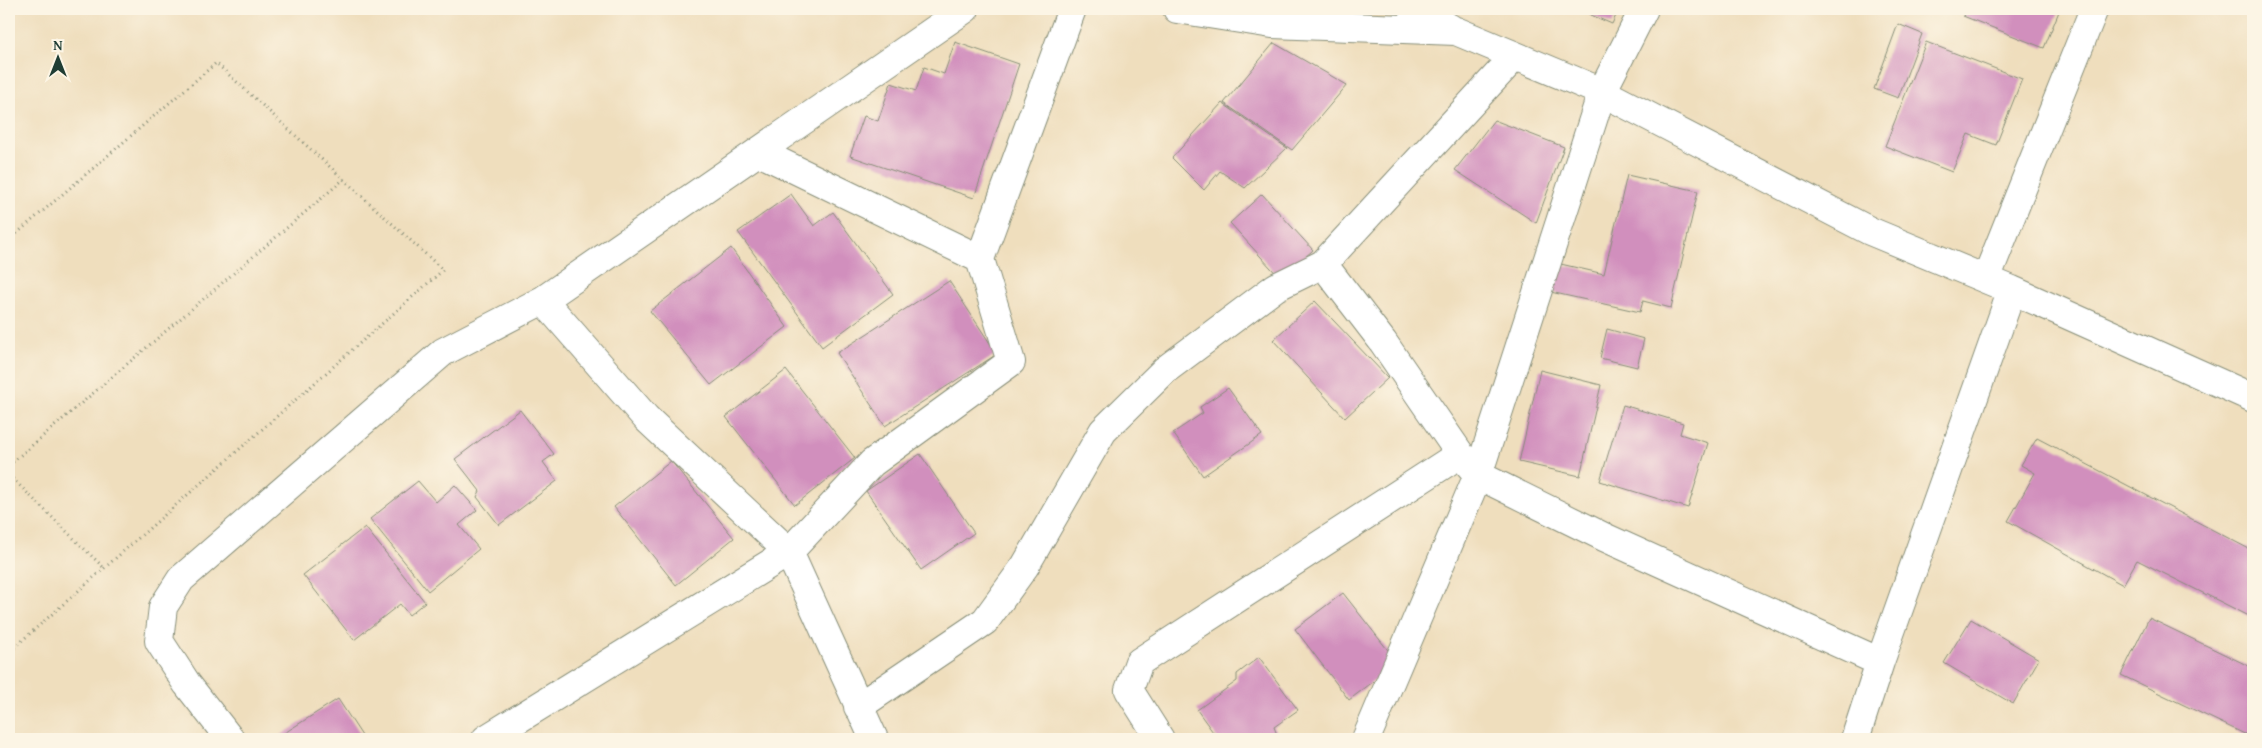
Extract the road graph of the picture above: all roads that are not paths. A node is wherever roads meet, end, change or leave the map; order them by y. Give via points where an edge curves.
1 (965, 9) edge
2 (1072, 9) edge
3 (1177, 9) edge
4 (1413, 9) edge
5 (1644, 9) edge
6 (2094, 9) edge
7 (1456, 31) junction
8 (1515, 56) junction
9 (1602, 92) junction
10 (759, 152) junction
11 (980, 259) junction
12 (1323, 264) junction
13 (1986, 279) junction
14 (2012, 290) junction
15 (543, 300) junction
16 (2253, 398) edge
17 (1460, 454) junction
18 (1478, 475) junction
19 (789, 552) junction
20 (1880, 662) junction
21 (858, 707) junction
22 (230, 739) edge
23 (486, 739) edge
24 (874, 739) edge
25 (1160, 739) edge
26 (1366, 739) edge
27 (1855, 739) edge

1 - 10 street
2 - 11 street
3 - 7 street via 1272,24
4 - 7 street
5 - 9 street
6 - 13 street
7 - 8 street
8 - 9 street
8 - 12 street
9 - 13 street via 1870,231
9 - 18 street
10 - 11 street
10 - 15 street
11 - 19 street via 1011,362 872,463
12 - 17 street via 1383,342
12 - 21 street via 1276,287 1165,370 1103,431 1025,566 985,620
13 - 14 street
14 - 16 street
14 - 20 street
15 - 19 street via 646,418
15 - 22 street via 443,352 181,579 163,607 159,640 187,684
17 - 18 street
17 - 25 street via 1139,662 1129,690
18 - 20 street
18 - 26 street
19 - 21 street
19 - 23 street
20 - 27 street
21 - 24 street

